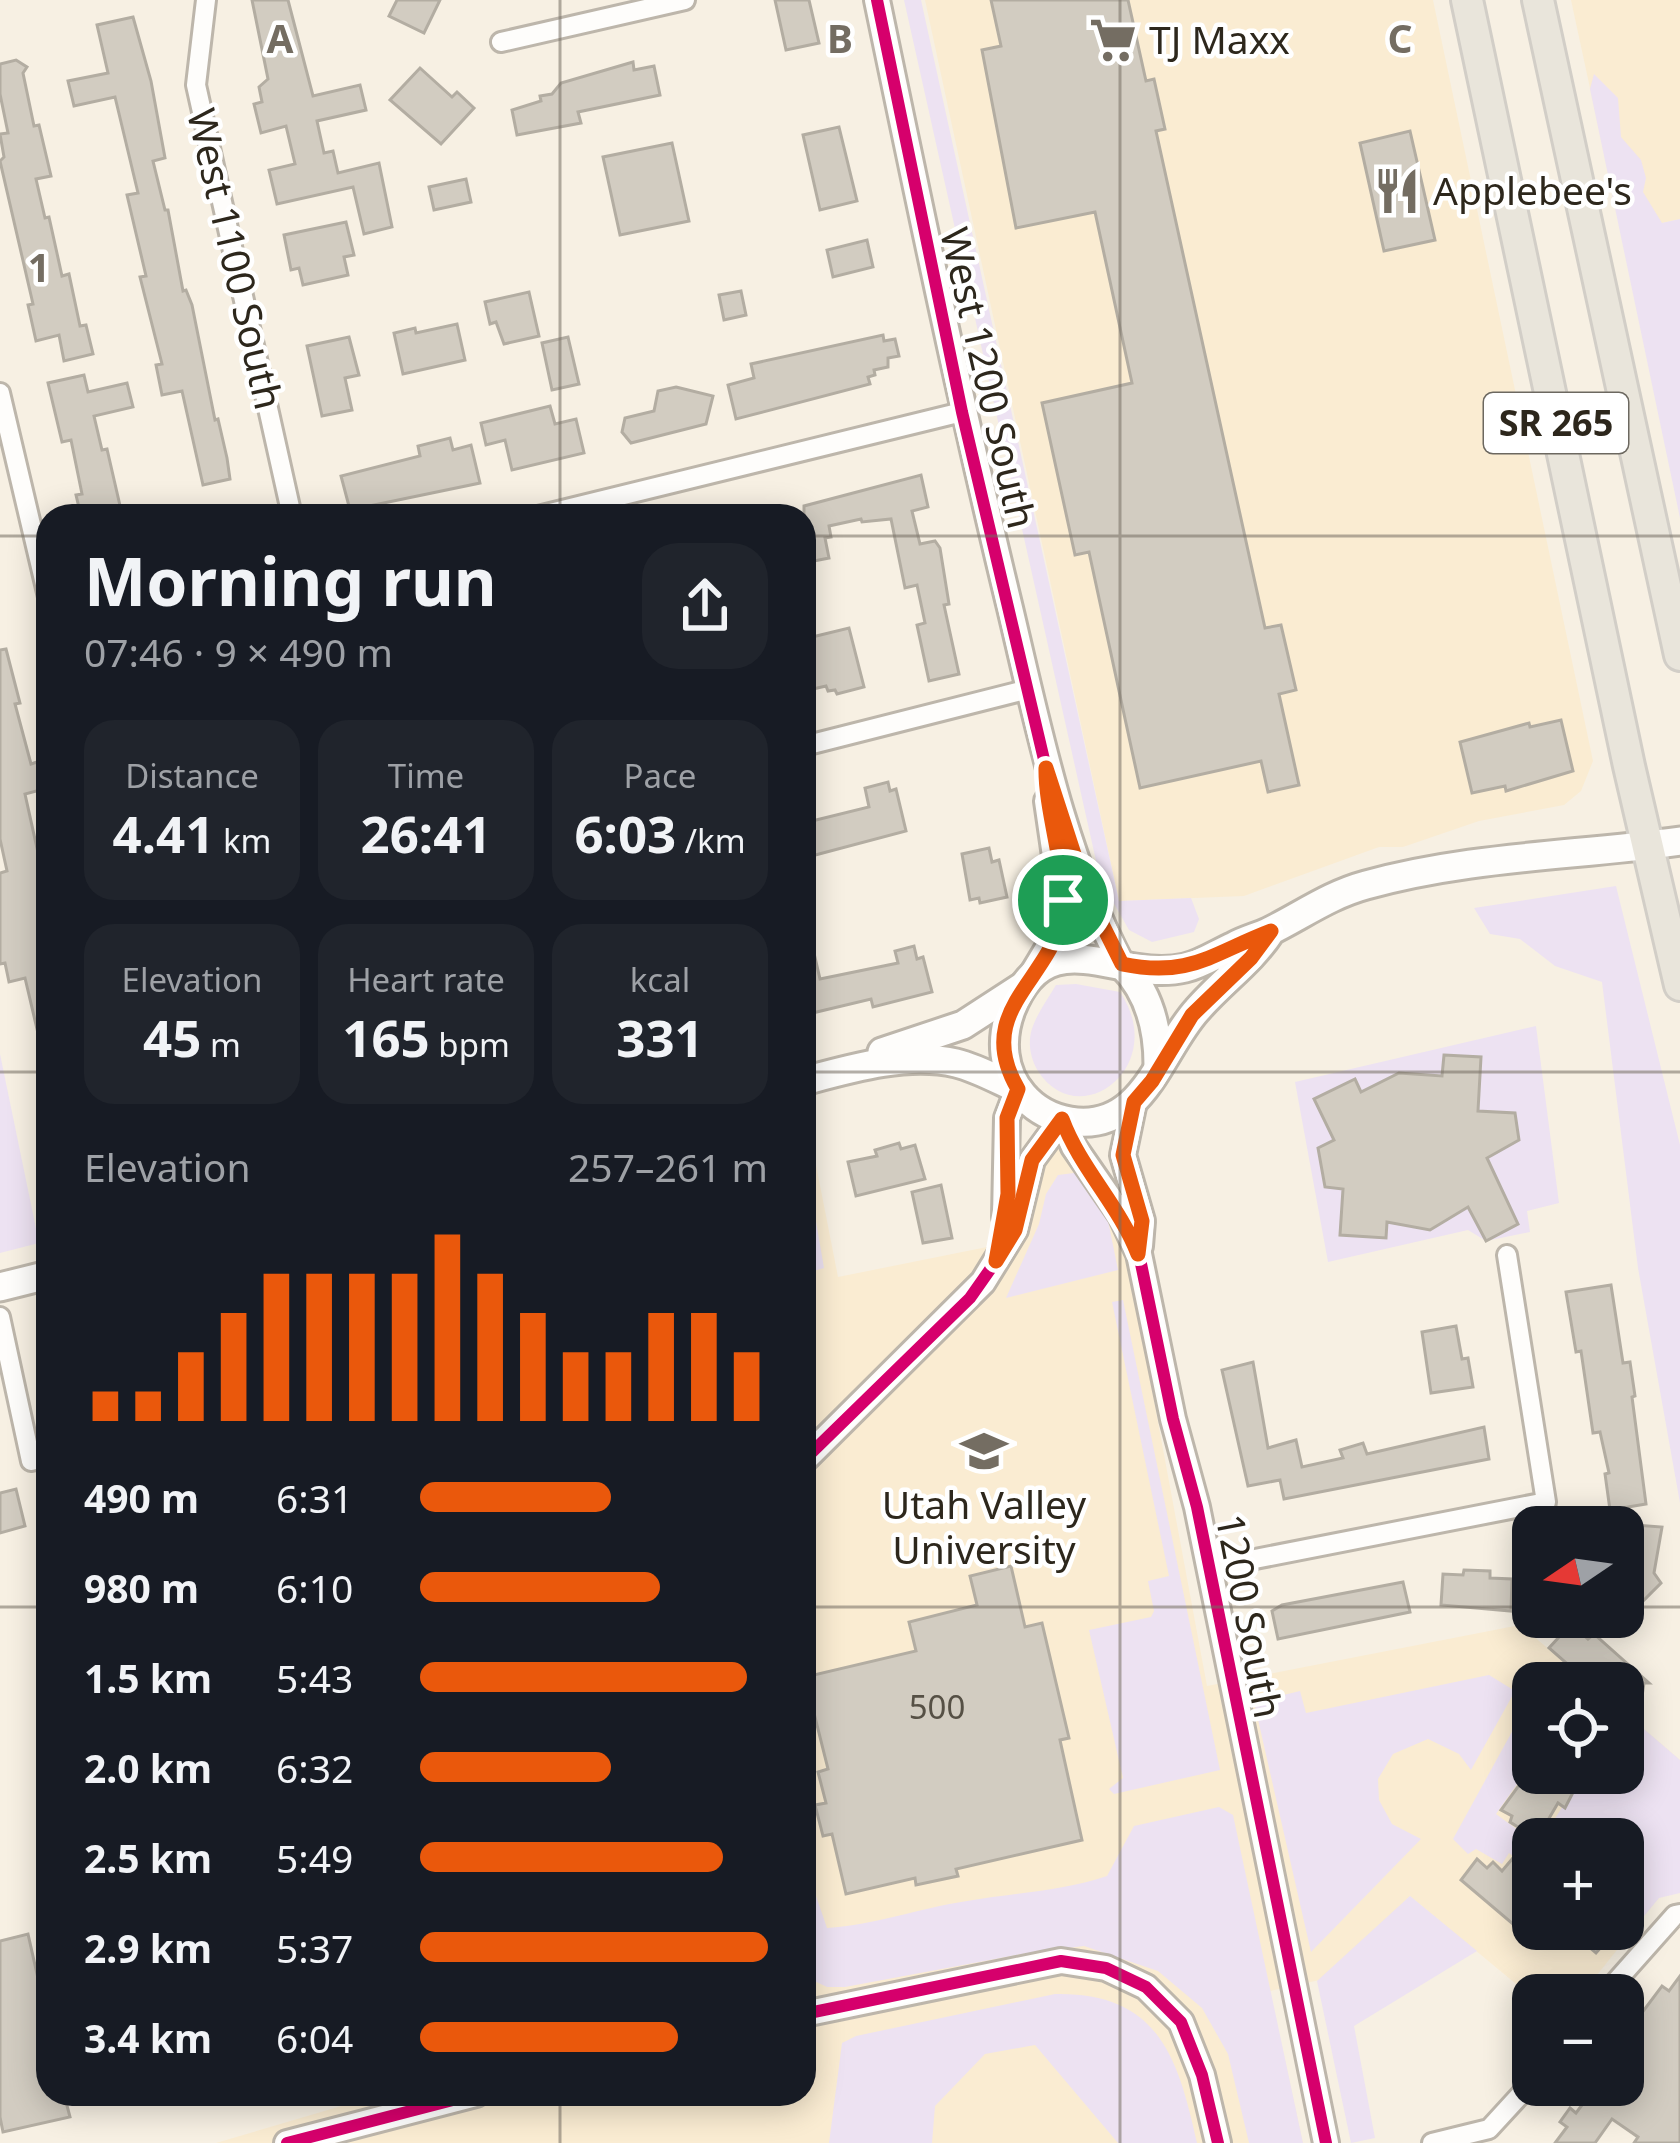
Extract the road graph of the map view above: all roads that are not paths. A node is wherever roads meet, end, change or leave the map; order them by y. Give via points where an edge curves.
1 (206, 0) edge
2 (686, 0) edge
3 (877, 0) edge
4 (1467, 0) edge
5 (1538, 0) edge
6 (501, 42) dead end
7 (0, 393) edge
8 (962, 412) junction
9 (289, 504) edge
10 (587, 504) edge
11 (36, 546) edge
12 (1680, 655) edge
13 (1029, 689) junction
14 (816, 743) edge
15 (1046, 768) junction
16 (1680, 841) edge
17 (1647, 846) junction
18 (1271, 931) junction
19 (1122, 964) junction
20 (1027, 981) junction
21 (1680, 985) edge
22 (1158, 1068) junction
23 (840, 1071) junction
24 (816, 1078) edge
25 (1018, 1089) junction
26 (1134, 1102) junction
27 (1062, 1119) junction
28 (1138, 1254) junction
29 (1507, 1256) dead end
30 (996, 1261) junction
31 (36, 1278) edge
32 (0, 1287) edge
33 (0, 1317) edge
34 (816, 1448) edge
35 (36, 1460) edge
36 (1209, 1568) junction
37 (1680, 1914) edge
38 (1623, 1974) edge
39 (816, 2012) edge
40 (1512, 2104) edge
41 (430, 2106) edge
42 (287, 2143) edge
43 (1218, 2143) edge
44 (1326, 2143) edge
45 (1432, 2143) edge

1 - 9 street, West 1100 South via 196,85
2 - 6 street
3 - 8 street, West 1200 South
4 - 17 main road, SR 265
5 - 12 main road, SR 265
7 - 11 street
8 - 10 street
8 - 13 street, West 1200 South
13 - 14 street
13 - 15 street, West 1200 South
15 - 19 street, West 1200 South via 1087,894
15 - 20 street, West 1200 South via 1063,911
16 - 17 main road
17 - 18 main road via 1486,859 1367,884
17 - 21 main road, SR 265
18 - 19 main road via 1185,968
18 - 22 main road via 1195,1012
19 - 20 main road via 1072,957
19 - 22 main road via 1151,1011
20 - 23 main road via 962,1025
20 - 25 main road via 1004,1027
22 - 26 main road
23 - 24 main road
23 - 25 main road via 935,1060
25 - 27 main road
25 - 30 street via 1007,1118 1008,1194
26 - 27 main road via 1102,1120
26 - 28 street, 1200 South via 1123,1155 1142,1221
27 - 28 street, 1200 South
27 - 30 street via 1032,1160 1015,1230
28 - 36 street, 1200 South
29 - 36 street via 1546,1502
30 - 34 street via 970,1298
31 - 32 main road
33 - 35 street
36 - 44 street, 1200 South
37 - 38 street
39 - 43 street via 1061,1961 1106,1968 1146,1987 1180,2022
40 - 45 street via 1489,2129
41 - 42 street

